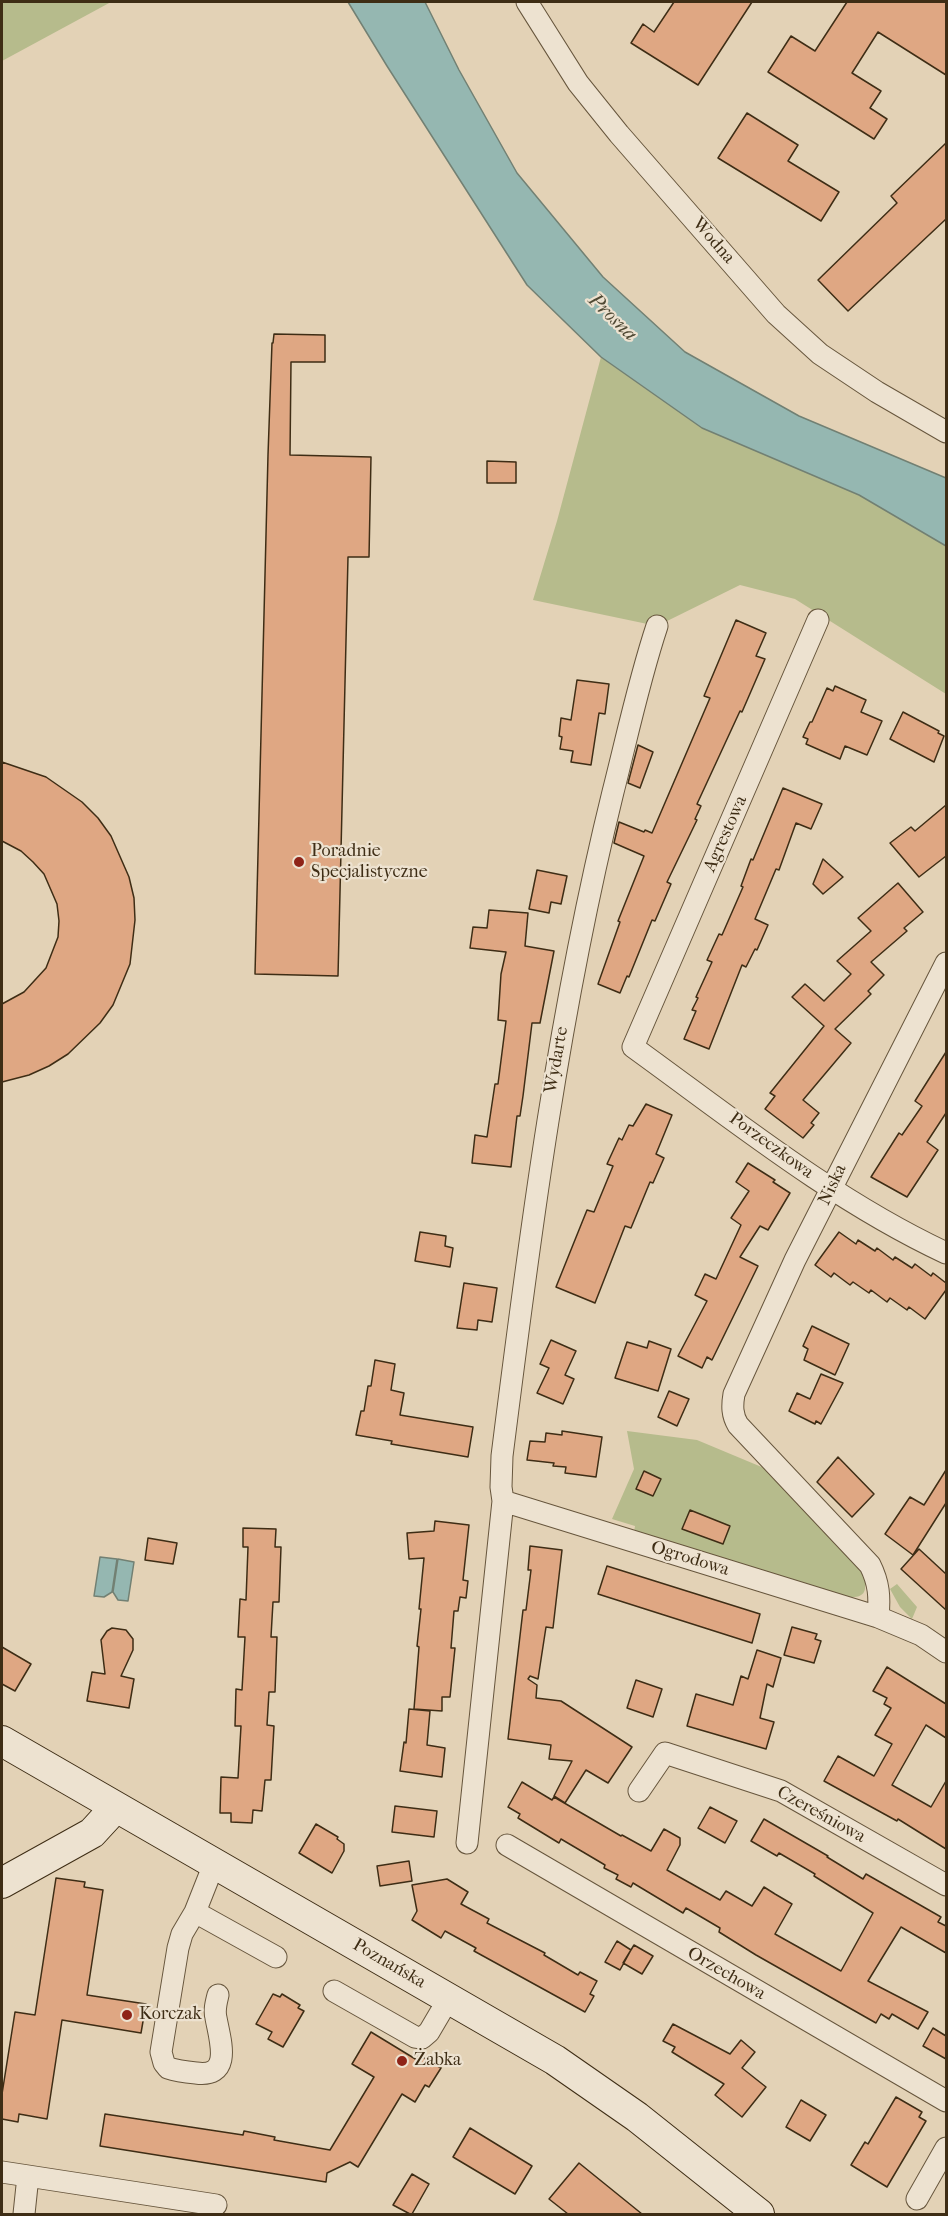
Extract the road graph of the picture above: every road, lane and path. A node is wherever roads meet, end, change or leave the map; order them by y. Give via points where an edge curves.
1 (527, 2) edge
2 (946, 432) edge
3 (818, 620) dead end
4 (657, 626) dead end
5 (946, 963) edge
6 (633, 1047) joint
7 (832, 1190) junction
8 (946, 1253) edge
9 (503, 1501) junction
10 (878, 1617) junction
11 (946, 1652) edge
12 (2, 1741) edge
13 (639, 1791) dead end
14 (115, 1808) junction
15 (468, 1843) dead end
16 (507, 1845) dead end
17 (214, 1864) junction
18 (2, 1883) edge
19 (946, 1885) edge
20 (195, 1912) junction
21 (276, 1957) dead end
22 (334, 1991) dead end
23 (218, 1995) dead end
24 (449, 1998) junction
25 (946, 2101) edge
26 (946, 2148) edge
27 (2, 2172) edge
28 (28, 2176) junction
29 (917, 2199) dead end
30 (216, 2205) dead end
31 (24, 2214) edge
32 (759, 2214) edge

1 - 2 street, Wodna via 585,91 776,314 820,354
3 - 6 street, Agrestowa
4 - 9 street, Wydarte via 600,847 552,1086 503,1444
5 - 7 street, Niska
6 - 7 street, Porzeczkowa
7 - 8 street, Porzeczkowa
7 - 10 street, Niska via 771,1311 734,1394 732,1412 738,1425 870,1565 879,1591
9 - 10 street, Ogrodowa
9 - 15 street
10 - 11 street, Ogrodowa via 921,1635
12 - 14 street, Poznańska
13 - 19 street, Czereśniowa via 664,1752 781,1791
14 - 17 street, Poznańska
14 - 18 street via 92,1833
16 - 25 street, Orzechowa
17 - 20 street
17 - 24 street, Poznańska
20 - 21 street
20 - 23 street via 178,1948 161,2052 168,2068 207,2075 217,2068 222,2048 216,2017
22 - 24 street via 422,2038
24 - 32 street, Poznańska via 604,2093
26 - 29 street
27 - 28 street
28 - 30 street
28 - 31 street

